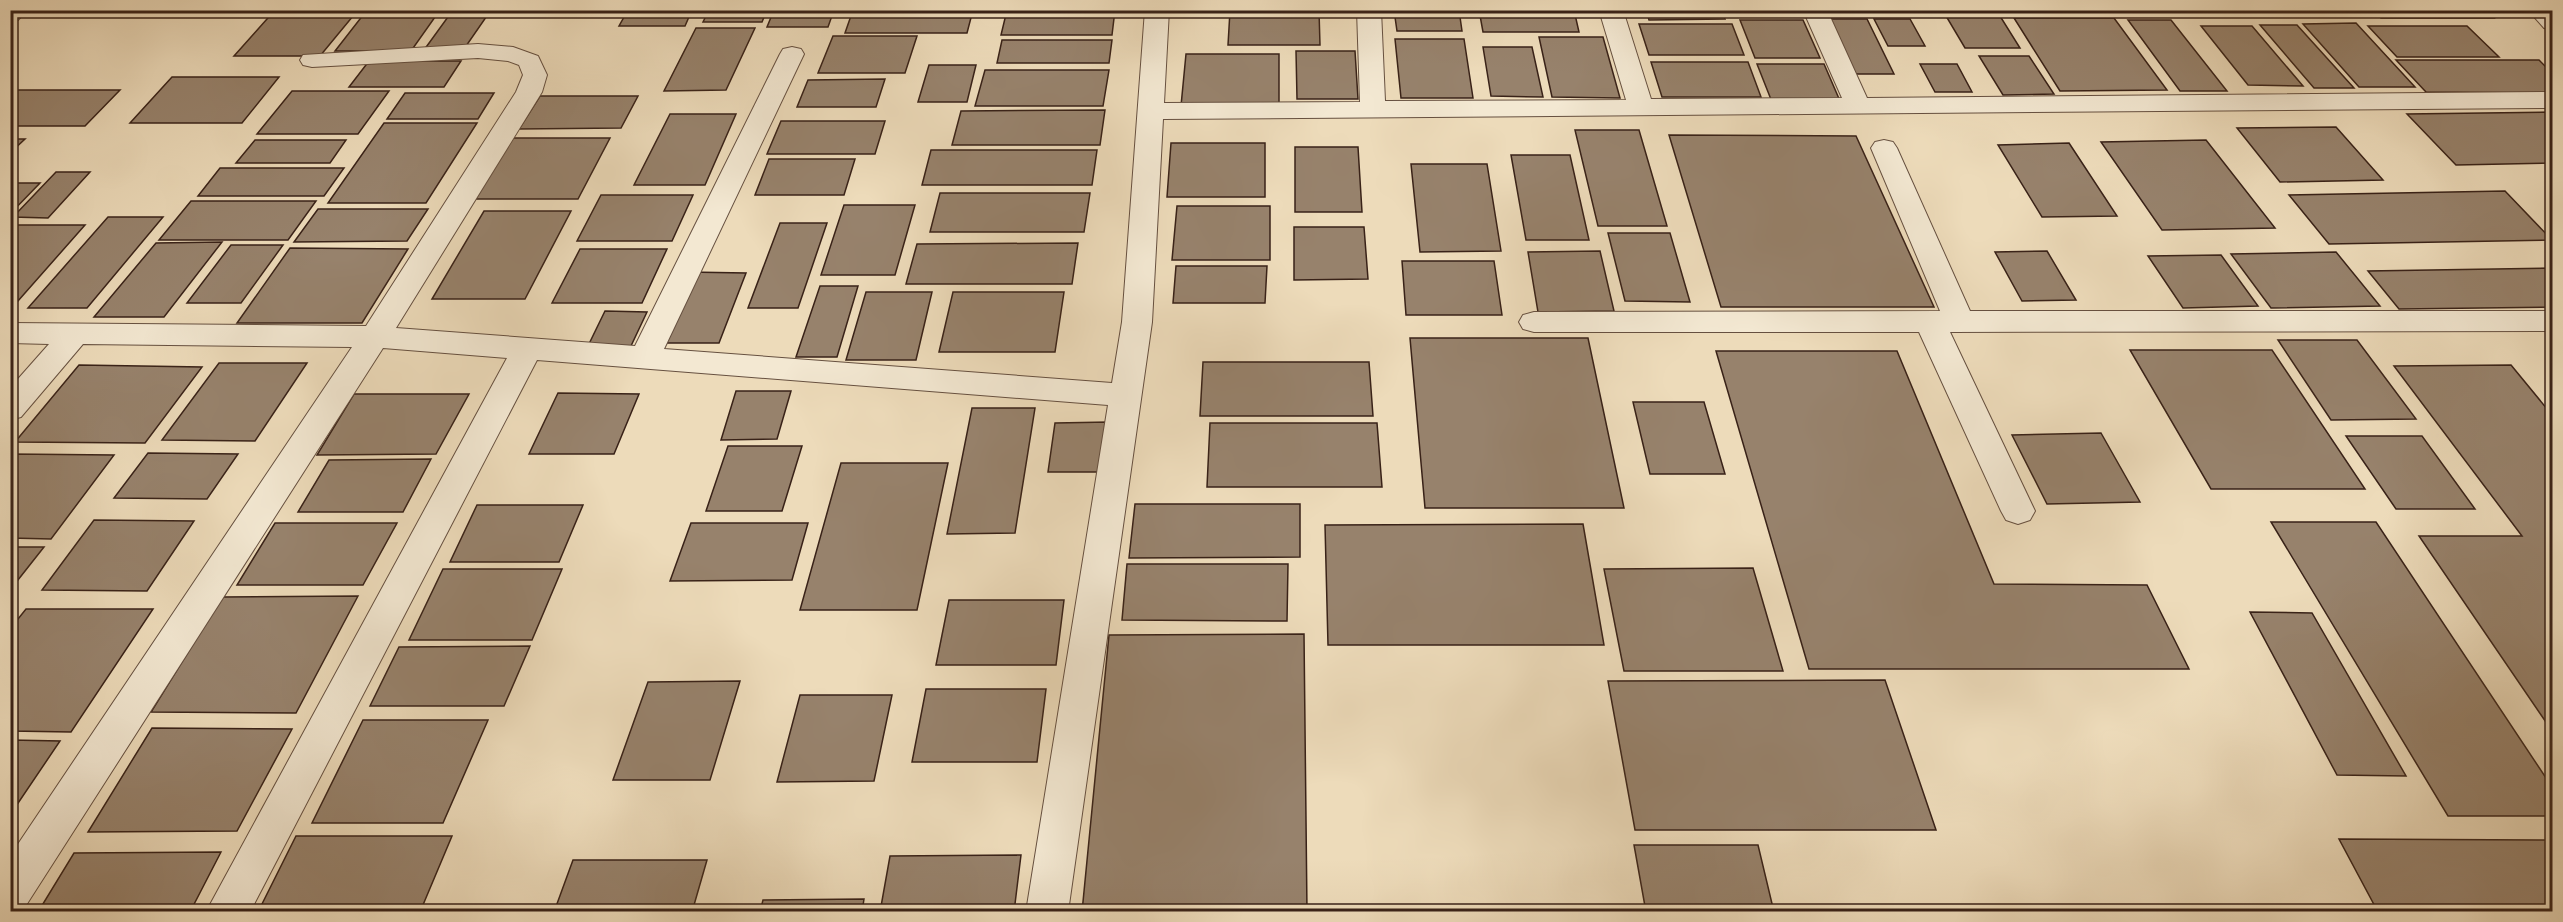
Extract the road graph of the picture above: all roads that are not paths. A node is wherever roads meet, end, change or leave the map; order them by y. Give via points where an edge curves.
1 (16, 10) edge
2 (1157, 10) edge
3 (1369, 10) edge
4 (1611, 10) edge
5 (1815, 10) edge
6 (2539, 10) edge
7 (10, 15) edge
8 (2553, 23) edge
9 (792, 54) dead end
10 (312, 60) dead end
11 (2553, 100) edge
12 (1858, 105) junction
13 (1641, 107) junction
14 (1373, 109) junction
15 (1149, 111) junction
16 (1884, 148) dead end
17 (2553, 321) edge
18 (1534, 322) dead end
19 (1945, 322) junction
20 (10, 333) edge
21 (76, 333) junction
22 (375, 338) junction
23 (527, 350) junction
24 (645, 357) junction
25 (1127, 395) junction
26 (10, 409) edge
27 (2018, 511) dead end
28 (10, 893) edge
29 (228, 912) edge
30 (1047, 912) edge

1 - 7 street
2 - 15 street
3 - 14 street
4 - 13 street
5 - 12 street
6 - 8 street
9 - 24 street
10 - 22 street via 478,51 513,54 529,61 535,75 529,92
11 - 12 street
12 - 13 street
13 - 14 street
14 - 15 street
15 - 25 street via 1137,322
16 - 19 street
17 - 19 street
18 - 19 street
19 - 27 street
20 - 21 street
21 - 22 street
21 - 26 street
22 - 23 street
22 - 28 street
23 - 24 street
23 - 29 street
24 - 25 street
25 - 30 street

